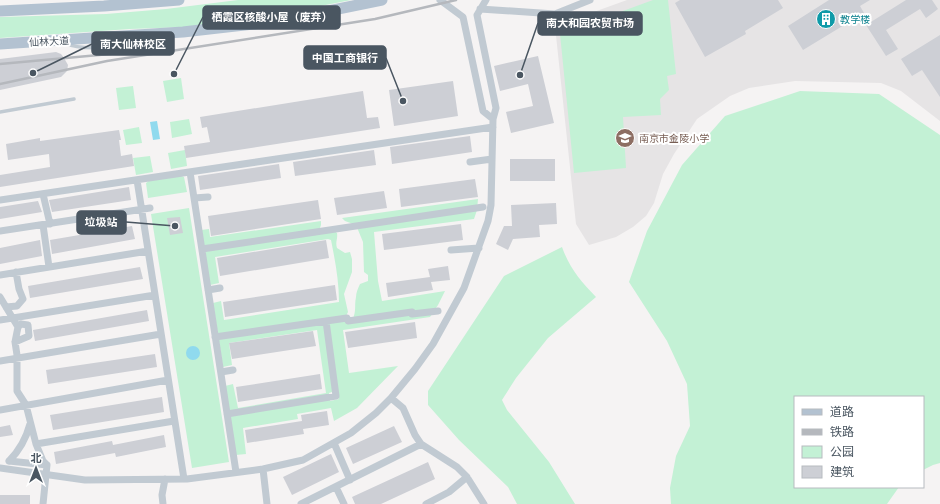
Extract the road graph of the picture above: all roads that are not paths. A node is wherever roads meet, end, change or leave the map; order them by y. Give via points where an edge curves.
1 (179, 0) edge
2 (382, 0) edge
3 (440, 0) edge
4 (486, 0) edge
5 (590, 0) edge
6 (164, 1) edge
7 (104, 3) edge
8 (480, 9) junction
9 (0, 11) edge
10 (0, 44) edge
11 (74, 99) dead end
12 (0, 112) edge
13 (493, 119) junction
14 (493, 127) junction
15 (492, 159) junction
16 (470, 162) dead end
17 (190, 172) junction
18 (137, 180) junction
19 (43, 194) junction
20 (208, 197) dead end
21 (194, 198) junction
22 (0, 200) edge
23 (483, 207) dead end
24 (150, 208) dead end
25 (142, 209) junction
26 (46, 225) junction
27 (0, 231) edge
28 (479, 248) junction
29 (202, 249) junction
30 (451, 250) dead end
31 (148, 251) junction
32 (49, 267) junction
33 (16, 272) junction
34 (0, 275) edge
35 (220, 288) dead end
36 (208, 290) junction
37 (155, 295) junction
38 (0, 297) edge
39 (438, 311) dead end
40 (7, 312) edge
41 (0, 320) edge
42 (326, 321) junction
43 (18, 327) junction
44 (161, 334) junction
45 (215, 337) junction
46 (15, 342) junction
47 (17, 358) junction
48 (0, 361) edge
49 (233, 370) dead end
50 (220, 372) junction
51 (168, 380) junction
52 (391, 398) junction
53 (26, 406) junction
54 (0, 410) edge
55 (227, 414) junction
56 (174, 421) junction
57 (30, 422) junction
58 (334, 443) junction
59 (36, 444) junction
60 (421, 444) junction
61 (47, 465) junction
62 (0, 468) edge
63 (264, 469) junction
64 (236, 472) junction
65 (47, 474) junction
66 (467, 477) junction
67 (165, 479) junction
68 (184, 479) junction
69 (350, 480) junction
70 (336, 486) junction
71 (43, 504) edge
72 (163, 504) edge
73 (267, 504) edge
74 (301, 504) edge
75 (344, 504) edge
76 (426, 504) edge
77 (484, 504) edge

1 - 6 main road
2 - 10 main road, 仙林大道 via 279,21 183,32
3 - 13 street via 463,17 483,111
4 - 8 street
5 - 8 street via 555,14
6 - 7 main road
7 - 9 main road
8 - 13 street via 477,15 496,108
11 - 12 lane
13 - 14 street
14 - 15 street
14 - 17 street
15 - 16 street
15 - 28 street via 491,205
17 - 18 street
17 - 21 street
18 - 19 street
18 - 25 street
19 - 22 street
19 - 26 street
20 - 21 street
21 - 29 street
23 - 29 street
24 - 25 street
25 - 26 street
25 - 31 street
26 - 27 street
26 - 32 street
28 - 30 street
28 - 52 street via 464,288 433,344
29 - 36 street
31 - 32 street
31 - 37 street
32 - 33 street
33 - 34 street
33 - 40 street via 23,299
35 - 36 street
36 - 45 street
37 - 40 street
37 - 44 street
38 - 40 street
39 - 42 street
40 - 41 street
40 - 43 street
42 - 45 street
42 - 55 street via 336,396
43 - 46 street
43 - 46 street via 21,324 28,325 29,336
44 - 47 street
44 - 51 street
45 - 50 street
46 - 47 street
47 - 48 street
47 - 53 street via 17,391
49 - 50 street
50 - 55 street
51 - 53 street
51 - 56 street
52 - 58 street via 365,423
52 - 60 street via 403,408
53 - 54 street
53 - 57 street
55 - 64 street
56 - 59 street
56 - 68 street
57 - 59 street
57 - 61 street via 22,446 9,461
58 - 63 street via 303,460
58 - 69 street
59 - 61 street
60 - 66 street via 457,467
60 - 69 street
61 - 65 street
62 - 65 street
63 - 64 street
63 - 73 street
64 - 68 street
65 - 67 street via 85,480
65 - 71 street
66 - 76 street via 449,492
66 - 77 street
67 - 68 street
67 - 72 street
69 - 70 street
70 - 74 street
70 - 75 street

